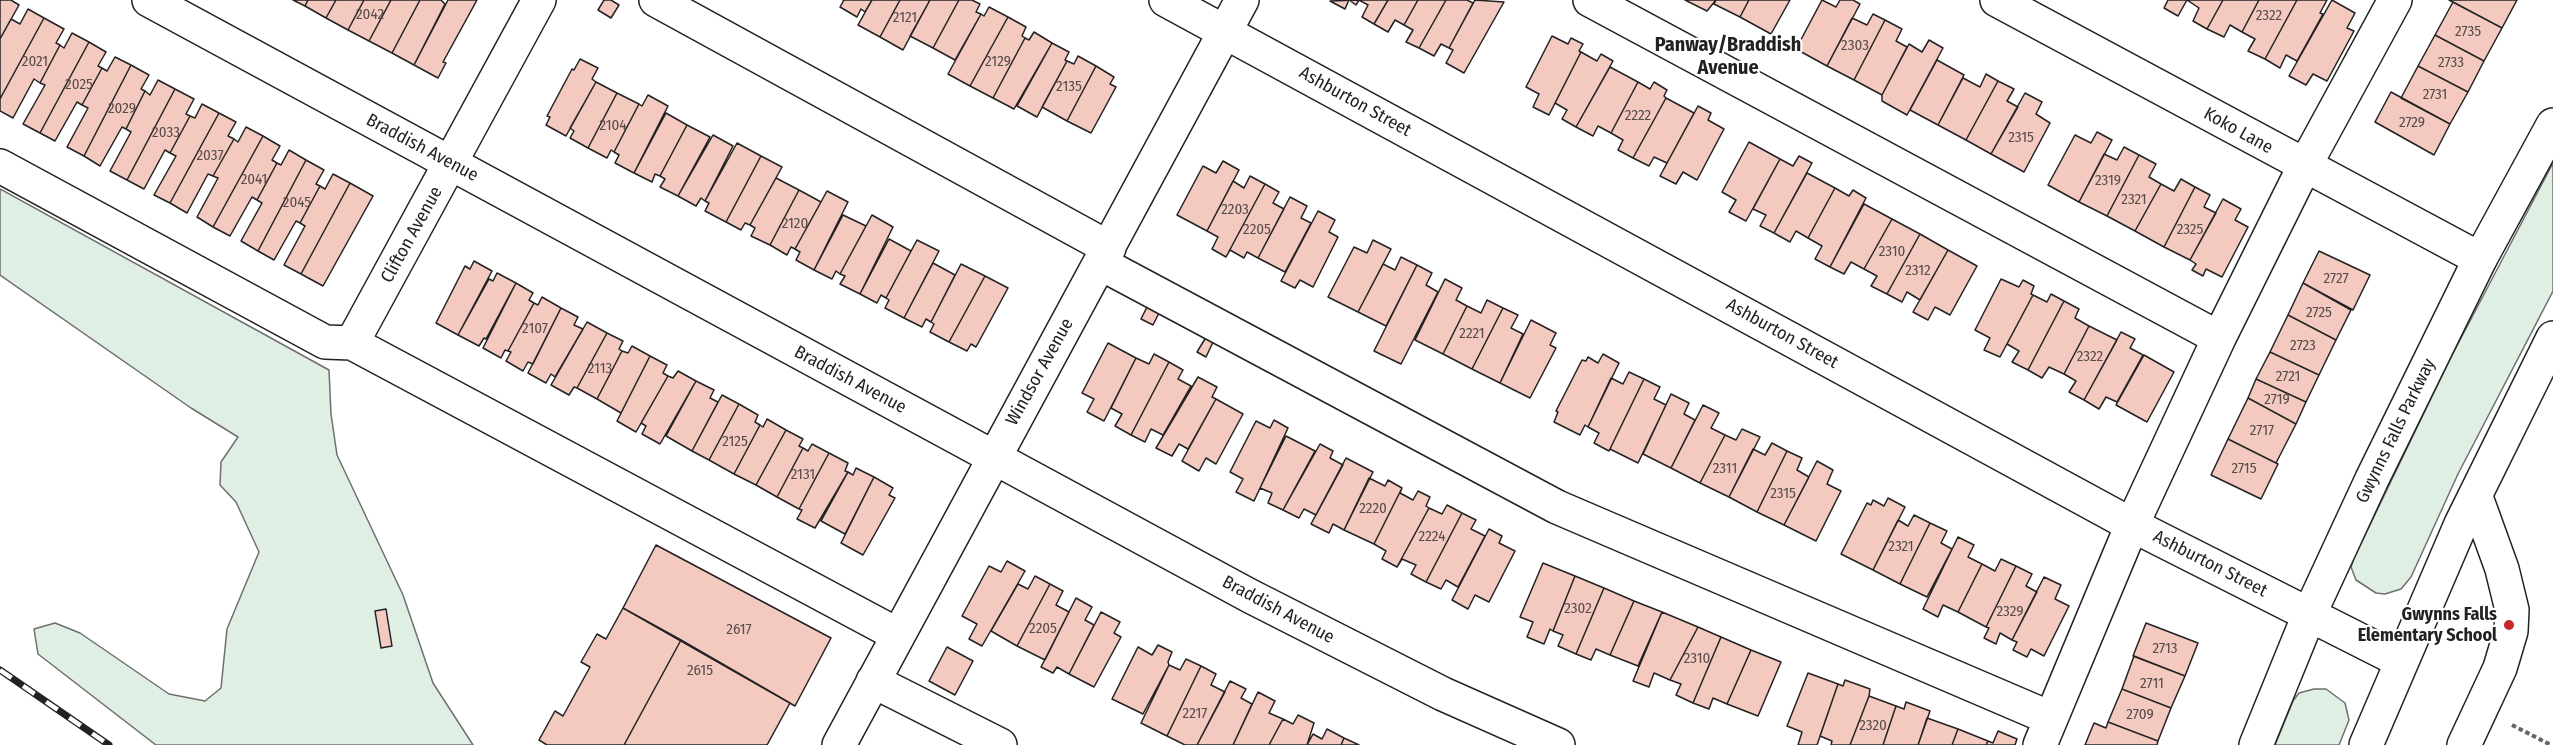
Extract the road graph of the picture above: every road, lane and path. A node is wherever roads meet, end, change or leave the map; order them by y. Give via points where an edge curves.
1 (149, 0) edge
2 (539, 0) edge
3 (656, 0) edge
4 (1166, 0) edge
5 (1242, 0) edge
6 (1590, 0) edge
7 (1996, 0) edge
8 (2395, 0) edge
9 (1226, 32) junction
10 (2553, 125) edge
11 (451, 164) junction
12 (0, 166) edge
13 (2304, 167) junction
14 (1105, 256) junction
15 (2480, 259) junction
16 (2219, 338) junction
17 (2553, 338) edge
18 (352, 343) junction
19 (994, 457) junction
20 (2476, 497) junction
21 (2132, 525) junction
22 (2309, 615) junction
23 (898, 635) junction
24 (2401, 661) junction
25 (873, 681) junction
26 (2502, 719) dead end
27 (2045, 732) edge
28 (839, 745) edge
29 (1000, 745) edge
30 (1558, 745) edge
31 (2256, 745) edge
32 (2366, 745) edge
33 (2464, 745) edge
34 (2551, 745) edge

1 - 11 street, Braddish Avenue
2 - 11 street, Clifton Avenue
3 - 14 street
4 - 9 street, Ashburton Street
5 - 9 street, Windsor Avenue
6 - 16 street
7 - 13 street, Koko Lane
8 - 13 street
9 - 14 street, Windsor Avenue
9 - 21 street, Ashburton Street
10 - 15 street, Gwynns Falls Parkway
11 - 18 street, Clifton Avenue
11 - 19 street, Braddish Avenue
12 - 18 street via 325,342
13 - 15 street, Koko Lane
13 - 16 street
14 - 19 street, Windsor Avenue
14 - 27 street via 1557,507
15 - 22 street, Gwynns Falls Parkway
16 - 21 street
17 - 20 street
18 - 23 street
19 - 23 street, Windsor Avenue
19 - 30 street, Braddish Avenue via 1358,652
20 - 24 street
20 - 33 street via 2502,569 2512,610 2511,631 2500,668
21 - 22 street, Ashburton Street
21 - 27 street
22 - 24 street, Ashburton Street
22 - 31 street, Gwynns Falls Parkway
23 - 25 street, Windsor Avenue
24 - 32 street
25 - 28 street, Windsor Avenue
25 - 29 street
26 - 34 path

